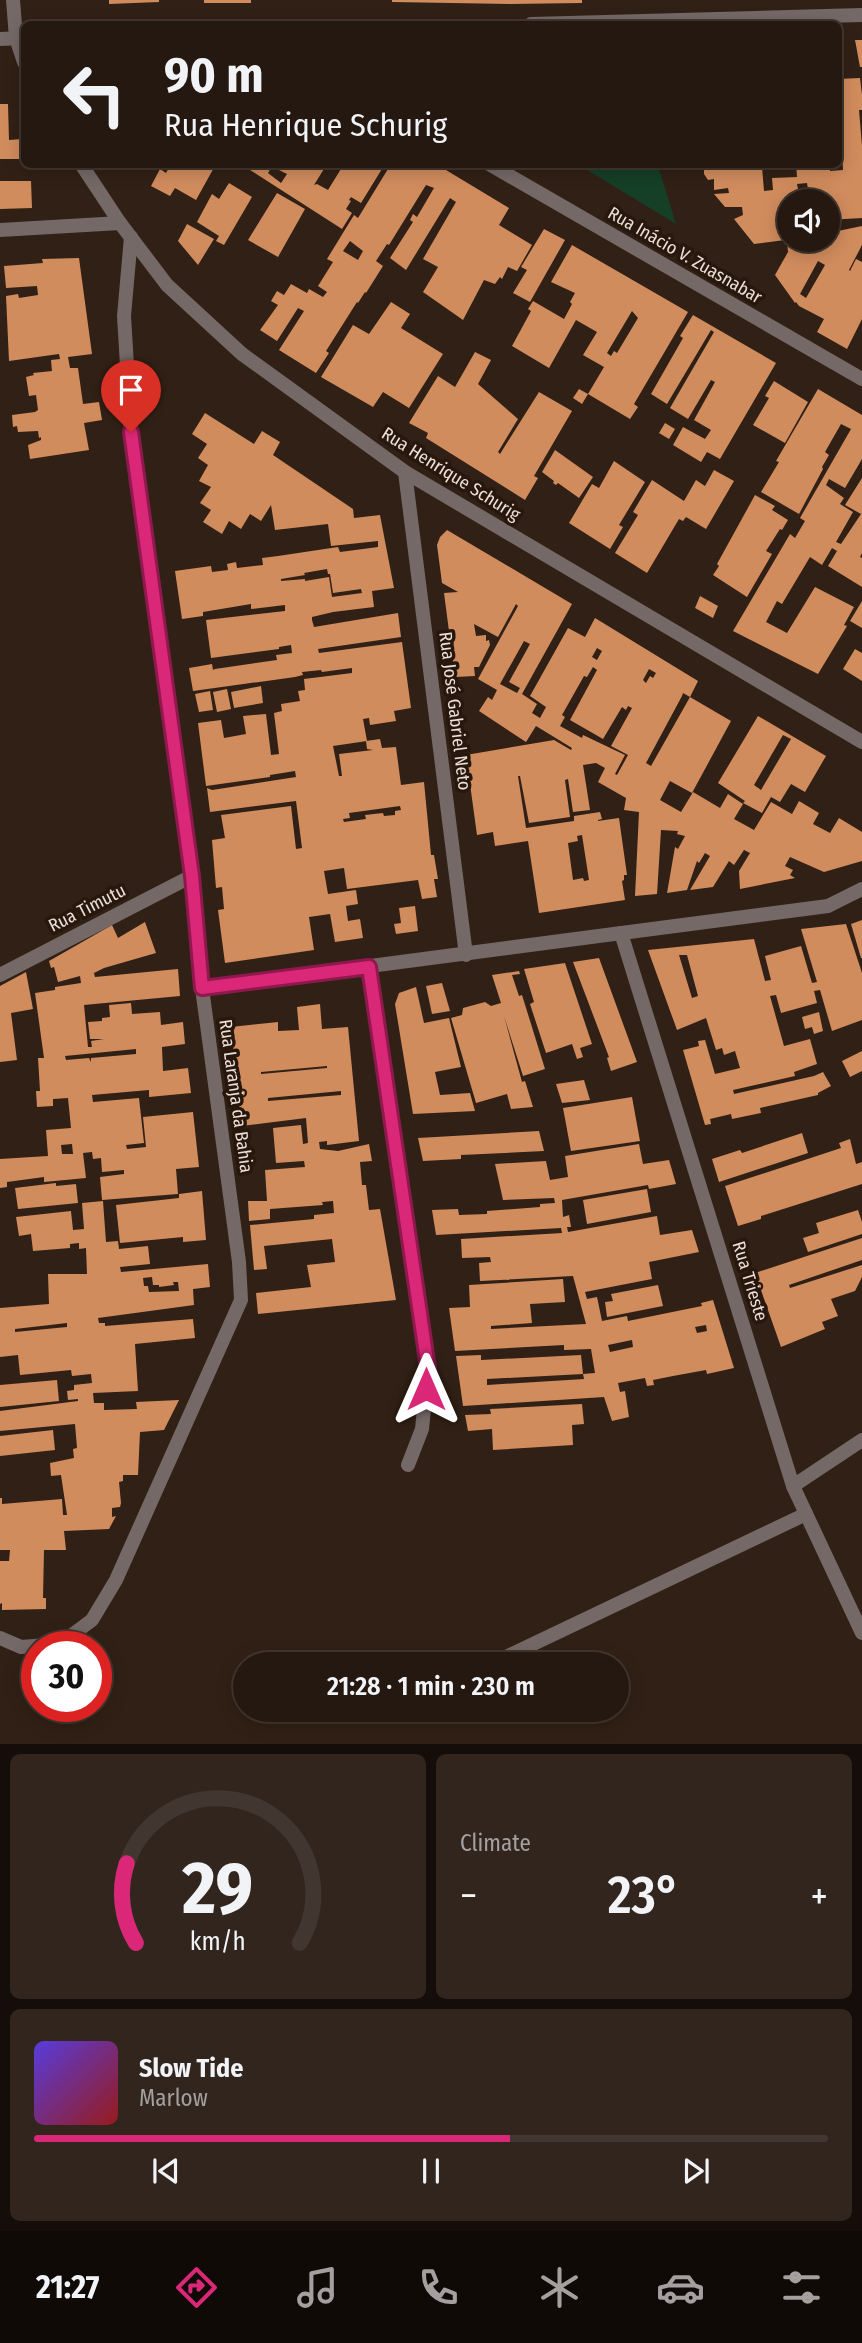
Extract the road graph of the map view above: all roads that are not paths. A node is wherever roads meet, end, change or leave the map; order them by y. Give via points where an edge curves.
1 (13, 0) edge
2 (862, 15) edge
3 (641, 21) edge
4 (0, 38) edge
5 (20, 38) edge
6 (83, 168) edge
7 (496, 168) edge
8 (120, 223) junction
9 (0, 230) edge
10 (131, 237) junction
11 (862, 379) edge
12 (405, 472) junction
13 (862, 742) edge
14 (192, 876) junction
15 (862, 888) edge
16 (621, 933) junction
17 (466, 954) junction
18 (369, 967) junction
19 (0, 975) edge
20 (202, 988) junction
21 (862, 1440) edge
22 (408, 1465) dead end
23 (793, 1486) junction
24 (806, 1514) junction
25 (862, 1633) edge
26 (0, 1638) edge
27 (516, 1652) edge

1 - 5 street
2 - 3 street
4 - 5 street
6 - 8 street, Rua Henrique Schurig
7 - 11 street, Rua Inácio V. Zuasnabar
8 - 9 street
8 - 10 street, Rua Henrique Schurig
10 - 12 street, Rua Henrique Schurig via 167,285 242,354
10 - 14 street, Rua Laranja da Bahia via 124,316 131,432
12 - 13 street, Rua Henrique Schurig
12 - 17 street, Rua José Gabriel Neto
14 - 19 street, Rua Timutu
14 - 20 street, Rua Laranja da Bahia
15 - 16 street via 828,906
16 - 17 street
16 - 23 street, Rua Trieste
17 - 18 street
18 - 20 street
18 - 22 street via 428,1368 422,1429
20 - 26 street, Rua Laranja da Bahia via 241,1300 116,1580 92,1620 60,1644 21,1647
21 - 23 street
23 - 24 street, Rua Trieste
24 - 25 street, Rua Trieste
24 - 27 street

